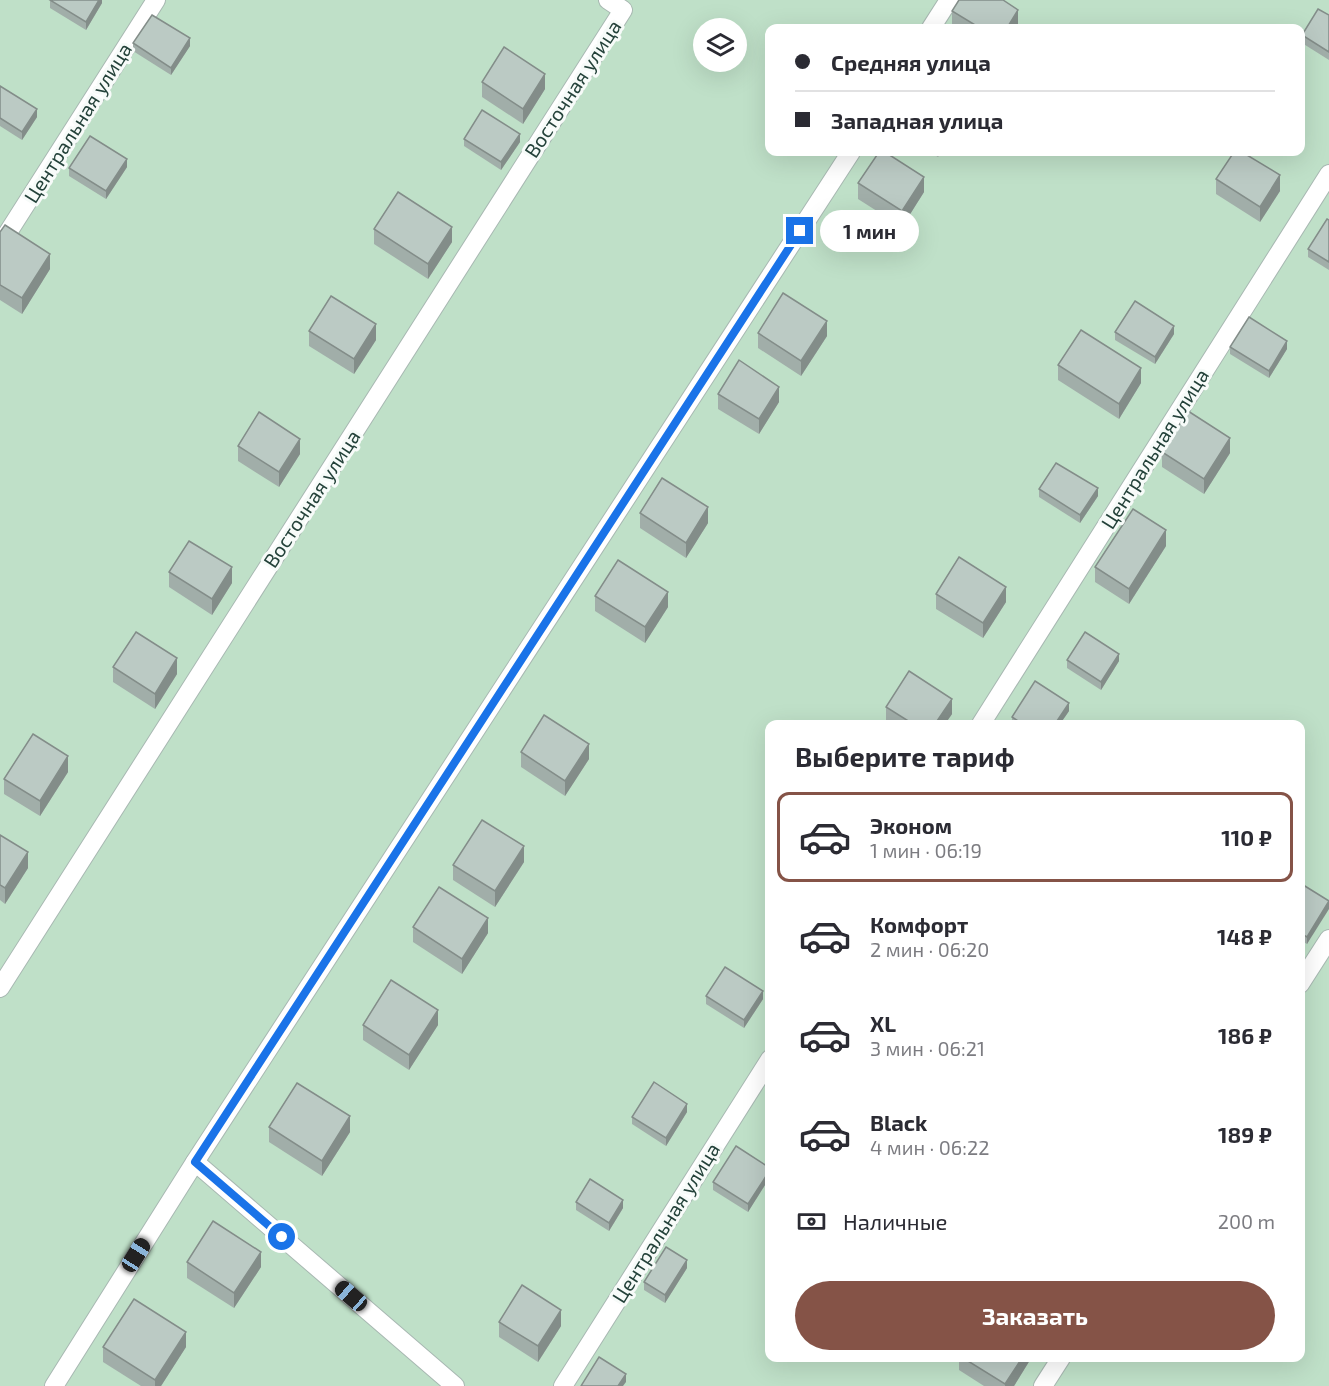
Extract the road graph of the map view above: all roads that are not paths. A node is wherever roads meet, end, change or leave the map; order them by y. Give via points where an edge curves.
1 (156, 0) edge
2 (949, 0) edge
3 (616, 5) edge
4 (934, 24) edge
5 (848, 156) edge
6 (1329, 174) edge
7 (0, 246) edge
8 (984, 720) edge
9 (1329, 939) edge
10 (1305, 976) edge
11 (0, 988) edge
12 (765, 1067) edge
13 (195, 1162) junction
14 (1058, 1362) edge
15 (54, 1386) edge
16 (455, 1386) edge
17 (563, 1386) edge
18 (1043, 1386) edge

1 - 7 street, Центральная улица
2 - 4 street
3 - 11 street, Восточная улица
5 - 13 street
6 - 8 street, Центральная улица
9 - 10 street
12 - 17 street, Центральная улица
13 - 15 street
13 - 16 street
14 - 18 street

